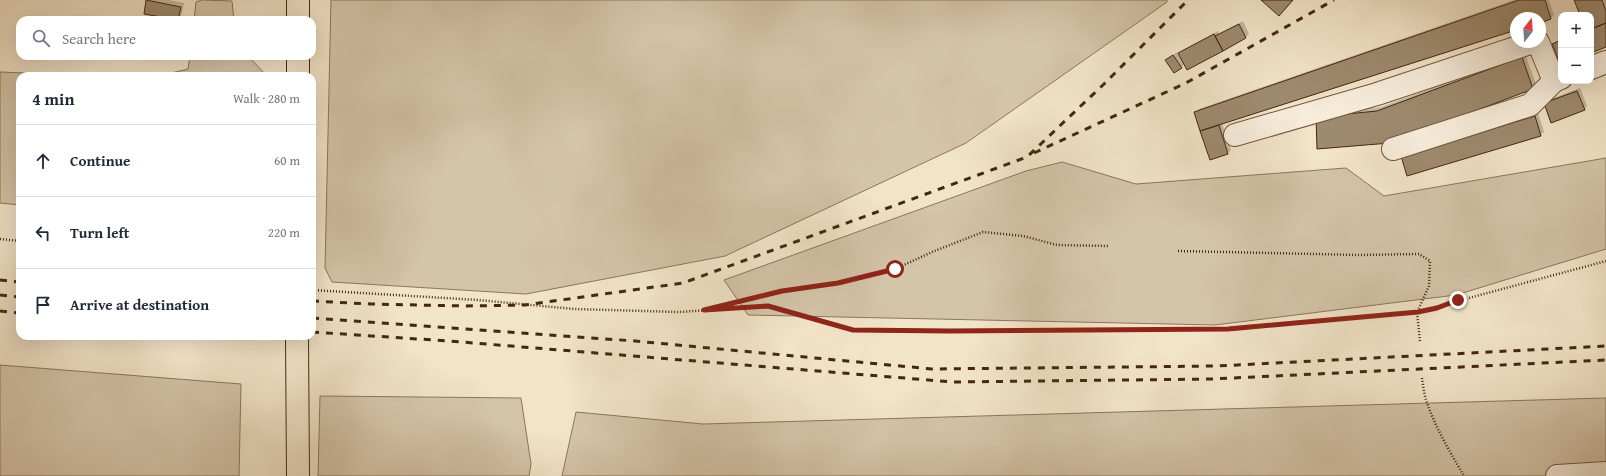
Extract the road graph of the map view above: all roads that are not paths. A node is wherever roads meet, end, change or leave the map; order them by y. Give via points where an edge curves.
1 (298, 0) edge
2 (298, 16) edge
3 (1515, 48) edge
4 (1541, 48) edge
5 (298, 60) edge
6 (1606, 62) edge
7 (1594, 67) edge
8 (298, 72) edge
9 (1557, 80) edge
10 (1235, 135) dead end
11 (1393, 149) dead end
12 (297, 340) edge
13 (1606, 472) edge
14 (298, 476) edge
15 (1556, 476) edge

1 - 2 main road
3 - 10 street via 1377,94
4 - 9 street
5 - 8 main road
6 - 7 street
9 - 11 street via 1530,105
12 - 14 main road
13 - 15 street

